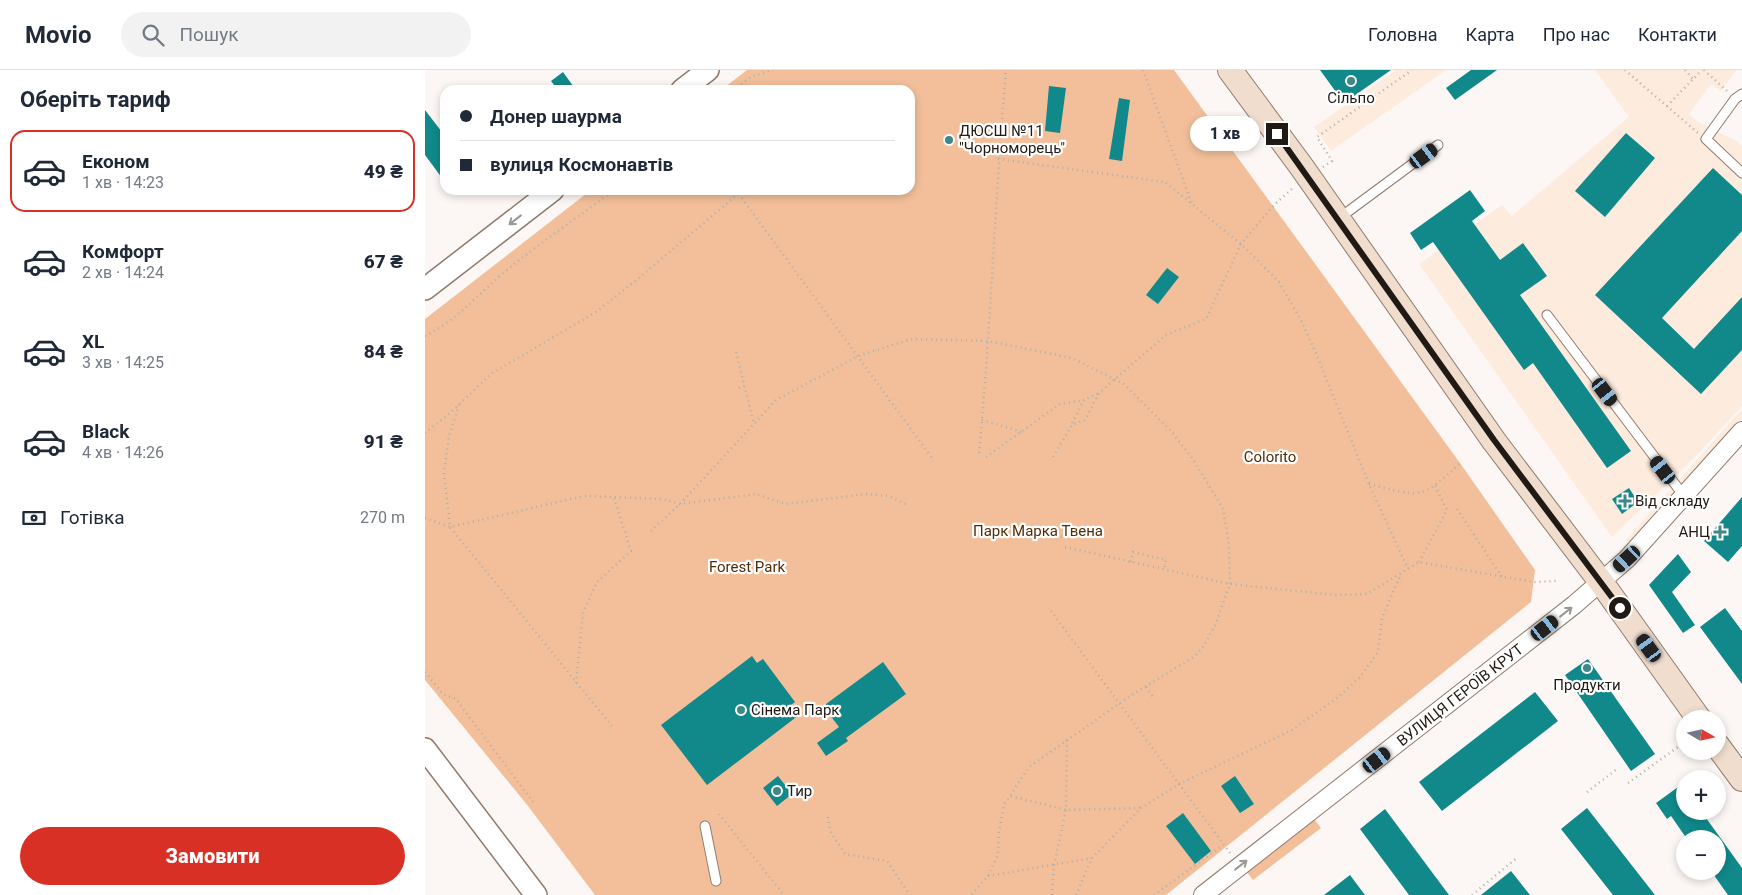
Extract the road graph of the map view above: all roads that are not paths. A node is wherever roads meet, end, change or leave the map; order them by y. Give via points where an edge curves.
1 (708, 70) edge
2 (1230, 70) edge
3 (688, 85) edge
4 (1738, 97) edge
5 (1438, 145) dead end
6 (1742, 173) edge
7 (547, 195) edge
8 (1337, 219) junction
9 (425, 289) edge
10 (1547, 315) dead end
11 (1742, 432) edge
12 (1684, 496) junction
13 (1601, 582) junction
14 (1693, 710) edge
15 (425, 749) edge
16 (1726, 757) edge
17 (1742, 779) edge
18 (705, 826) dead end
19 (716, 881) dead end
20 (536, 895) edge
21 (1203, 895) edge

1 - 3 street
2 - 8 main road
4 - 6 lane via 1706,140
5 - 8 lane
7 -> 9 street
8 - 13 main road via 1494,440
10 - 12 lane
11 - 12 street, ВУЛИЦЯ ГЕРОЇВ КРУТ
12 - 13 street, ВУЛИЦЯ ГЕРОЇВ КРУТ via 1627,559
13 - 14 main road
21 -> 13 street, ВУЛИЦЯ ГЕРОЇВ КРУТ
15 - 20 street
16 - 17 main road
18 - 19 lane

